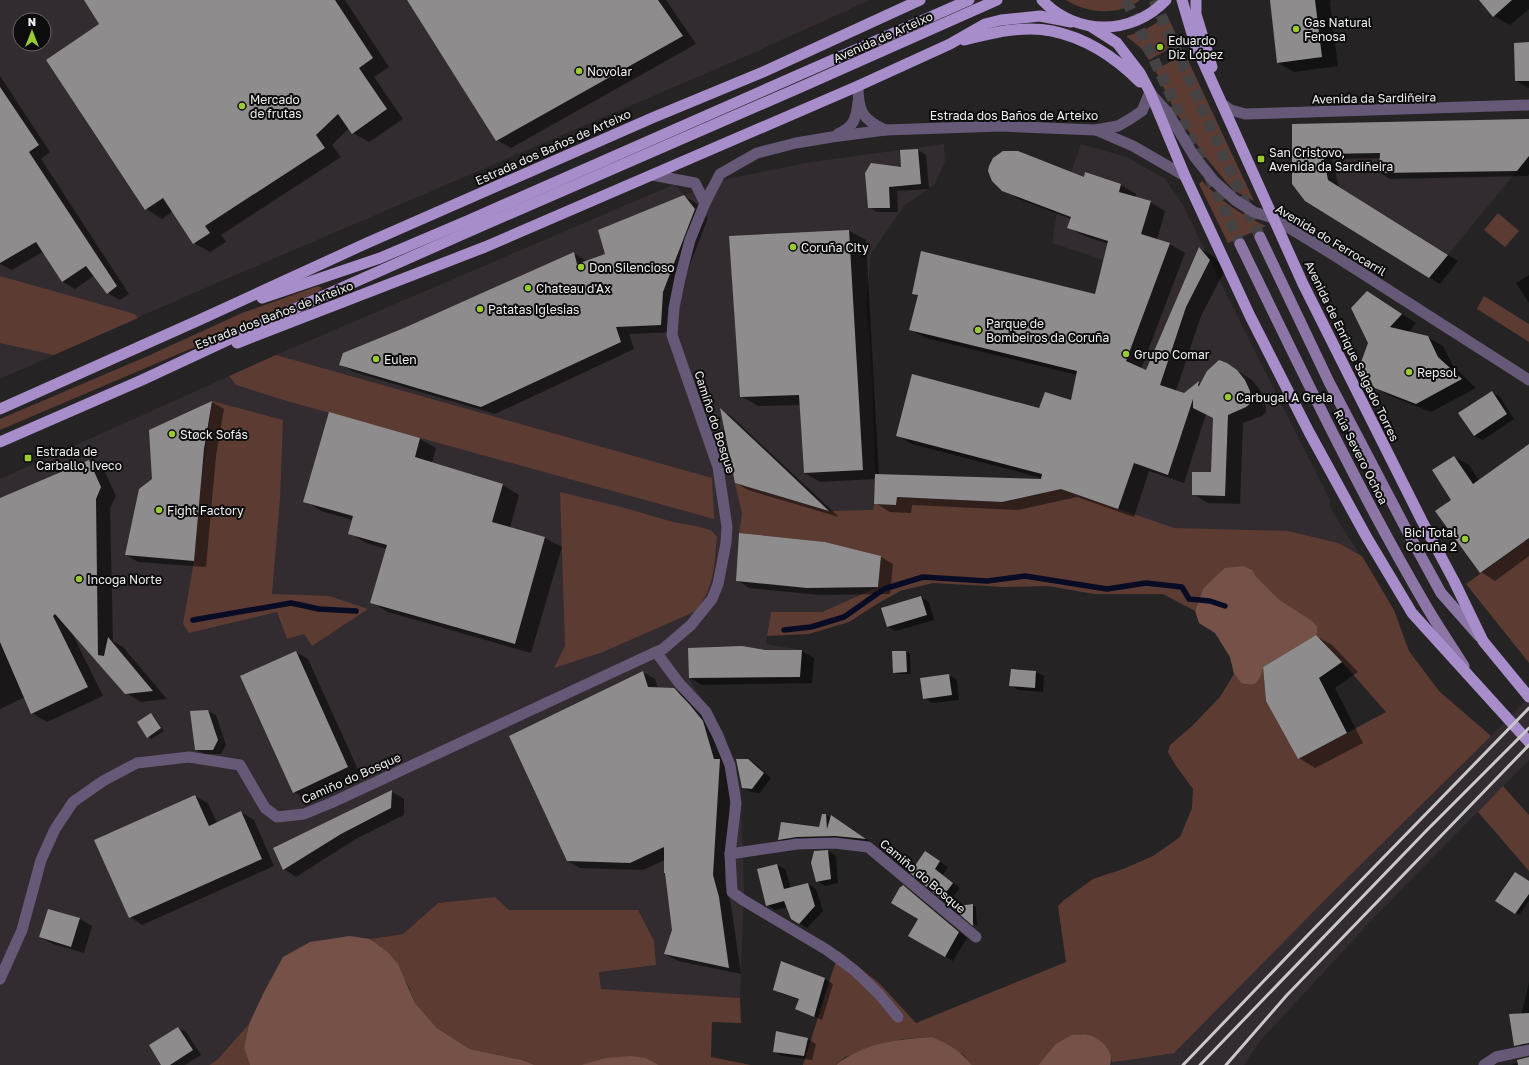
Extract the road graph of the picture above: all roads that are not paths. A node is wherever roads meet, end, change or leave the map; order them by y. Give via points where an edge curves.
1 (920, 0) edge
2 (969, 0) edge
3 (996, 0) edge
4 (1042, 0) edge
5 (1166, 0) edge
6 (1182, 0) edge
7 (1196, 0) edge
8 (1071, 22) junction
9 (1092, 27) junction
10 (950, 44) junction
11 (796, 76) joint
12 (858, 86) junction
13 (801, 87) joint
14 (1150, 92) junction
15 (858, 98) junction
16 (1222, 104) junction
17 (1529, 105) edge
18 (885, 130) junction
19 (1095, 130) junction
20 (832, 137) junction
21 (720, 174) joint
22 (652, 175) junction
23 (1184, 176) junction
24 (705, 203) junction
25 (1273, 218) junction
26 (1260, 237) tunnel mouth
27 (1240, 244) tunnel mouth
28 (198, 321) junction
29 (142, 380) junction
30 (1529, 380) edge
31 (0, 409) edge
32 (0, 442) edge
33 (1483, 641) junction
34 (656, 652) junction
35 (1470, 676) junction
36 (1529, 697) edge
37 (1529, 742) edge
38 (730, 854) junction
39 (976, 937) dead end
40 (0, 979) edge
41 (898, 1017) dead end
42 (1529, 1050) edge
43 (1484, 1065) edge

1 - 28 main road, Estrada dos Baños de Arteixo via 763,72 374,239
2 - 11 main road, Avenida de Arteixo
3 - 13 main road, Avenida de Arteixo
4 - 8 main road
5 - 9 main road via 1130,24
6 - 16 main road, Avenida de Enrique Salgado Torres via 1195,44
7 - 16 main road via 1196,14
8 - 9 main road, Estrada dos Baños de Arteixo
8 - 10 main road, Estrada dos Baños de Arteixo via 1040,16 1001,20 985,24
9 - 14 main road via 1117,43 1140,73
10 - 12 main road, Estrada dos Baños de Arteixo
10 - 14 main road via 1006,31 1051,31 1080,40 1112,56
11 - 28 main road, Estrada dos Baños de Arteixo via 380,258
12 - 15 street, Estrada dos Baños de Arteixo
12 - 22 main road, Estrada dos Baños de Arteixo
13 - 29 main road, Estrada dos Baños de Arteixo via 303,305
14 - 19 street, Estrada dos Baños de Arteixo via 1142,111 1118,126
14 - 23 main road
14 - 25 street, Avenida do Ferrocarril via 1168,113 1194,156 1214,180 1234,200 1254,212
15 - 18 street, Estrada dos Baños de Arteixo via 866,118
15 - 20 street, Estrada dos Baños de Arteixo via 854,122 848,129
16 - 17 street, Avenida da Sardiñeira via 1245,114
16 - 25 main road, Avenida de Enrique Salgado Torres
18 - 19 street, Estrada dos Baños de Arteixo via 1001,126
18 - 20 street, Estrada dos Baños de Arteixo
19 - 23 street via 1134,146
20 - 21 street, Estrada dos Baños de Arteixo via 796,143 757,154
21 - 24 street, Camiño do Bosque
22 - 24 street via 695,183
22 - 29 main road, Estrada dos Baños de Arteixo via 485,247
23 - 35 main road via 1250,316 1372,548 1412,613
24 - 34 street, Camiño do Bosque via 690,240 680,278 672,335 718,467 727,527 726,543 718,584 712,599 691,625
25 - 30 street, Avenida do Ferrocarril
25 - 33 main road, Avenida de Enrique Salgado Torres via 1320,319
26 - 33 main road, Rúa Severo Ochoa via 1329,382 1406,530 1441,593
27 - 35 main road, Rúa Severo Ochoa via 1389,541 1425,606
28 - 31 main road, Estrada dos Baños de Arteixo
29 - 32 main road, Estrada dos Baños de Arteixo
33 - 36 main road, Avenida de Enrique Salgado Torres
34 - 38 street via 679,683 706,712 730,765 736,803
34 - 40 street, Camiño do Bosque via 304,814 277,817 265,808 240,765 189,757 137,763 103,780 73,802 55,829 42,860 22,930
35 - 37 main road
38 - 39 street, Camiño do Bosque via 797,844 835,843 868,847
38 - 41 street via 732,892 827,950 854,970
42 - 43 street via 1496,1057

